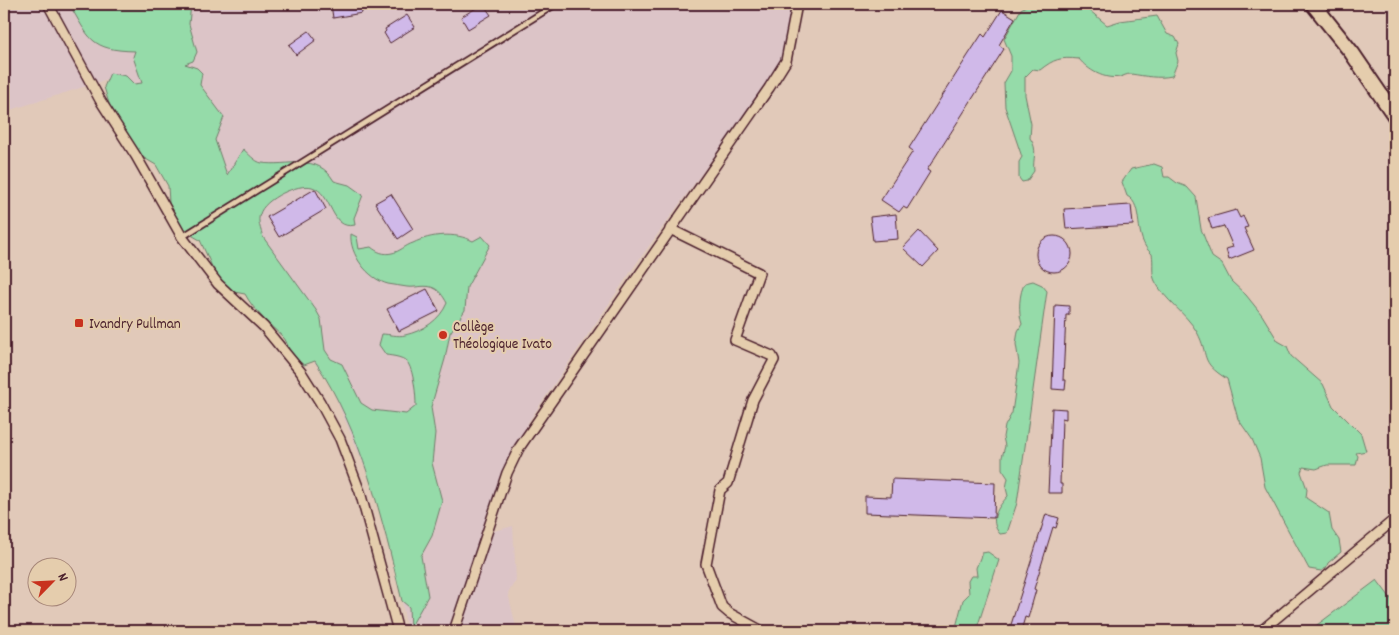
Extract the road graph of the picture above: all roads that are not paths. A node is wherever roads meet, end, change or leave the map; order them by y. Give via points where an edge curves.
1 (48, 4) edge
2 (556, 4) edge
3 (797, 4) edge
4 (1313, 4) edge
5 (1395, 116) edge
6 (670, 229) junction
7 (182, 237) junction
8 (1395, 520) edge
9 (398, 631) edge
10 (454, 631) edge
11 (762, 631) edge
12 (1261, 631) edge

1 - 7 street via 100,100
2 - 7 lane
3 - 6 street via 786,61
4 - 5 main road via 1352,53
6 - 10 street via 519,448 507,473
6 - 11 street via 759,272 735,340 772,356 774,360 753,400 728,483 720,490 706,564 722,607
7 - 9 street via 218,284 264,327 301,372 324,410 340,440 360,492
8 - 12 street

